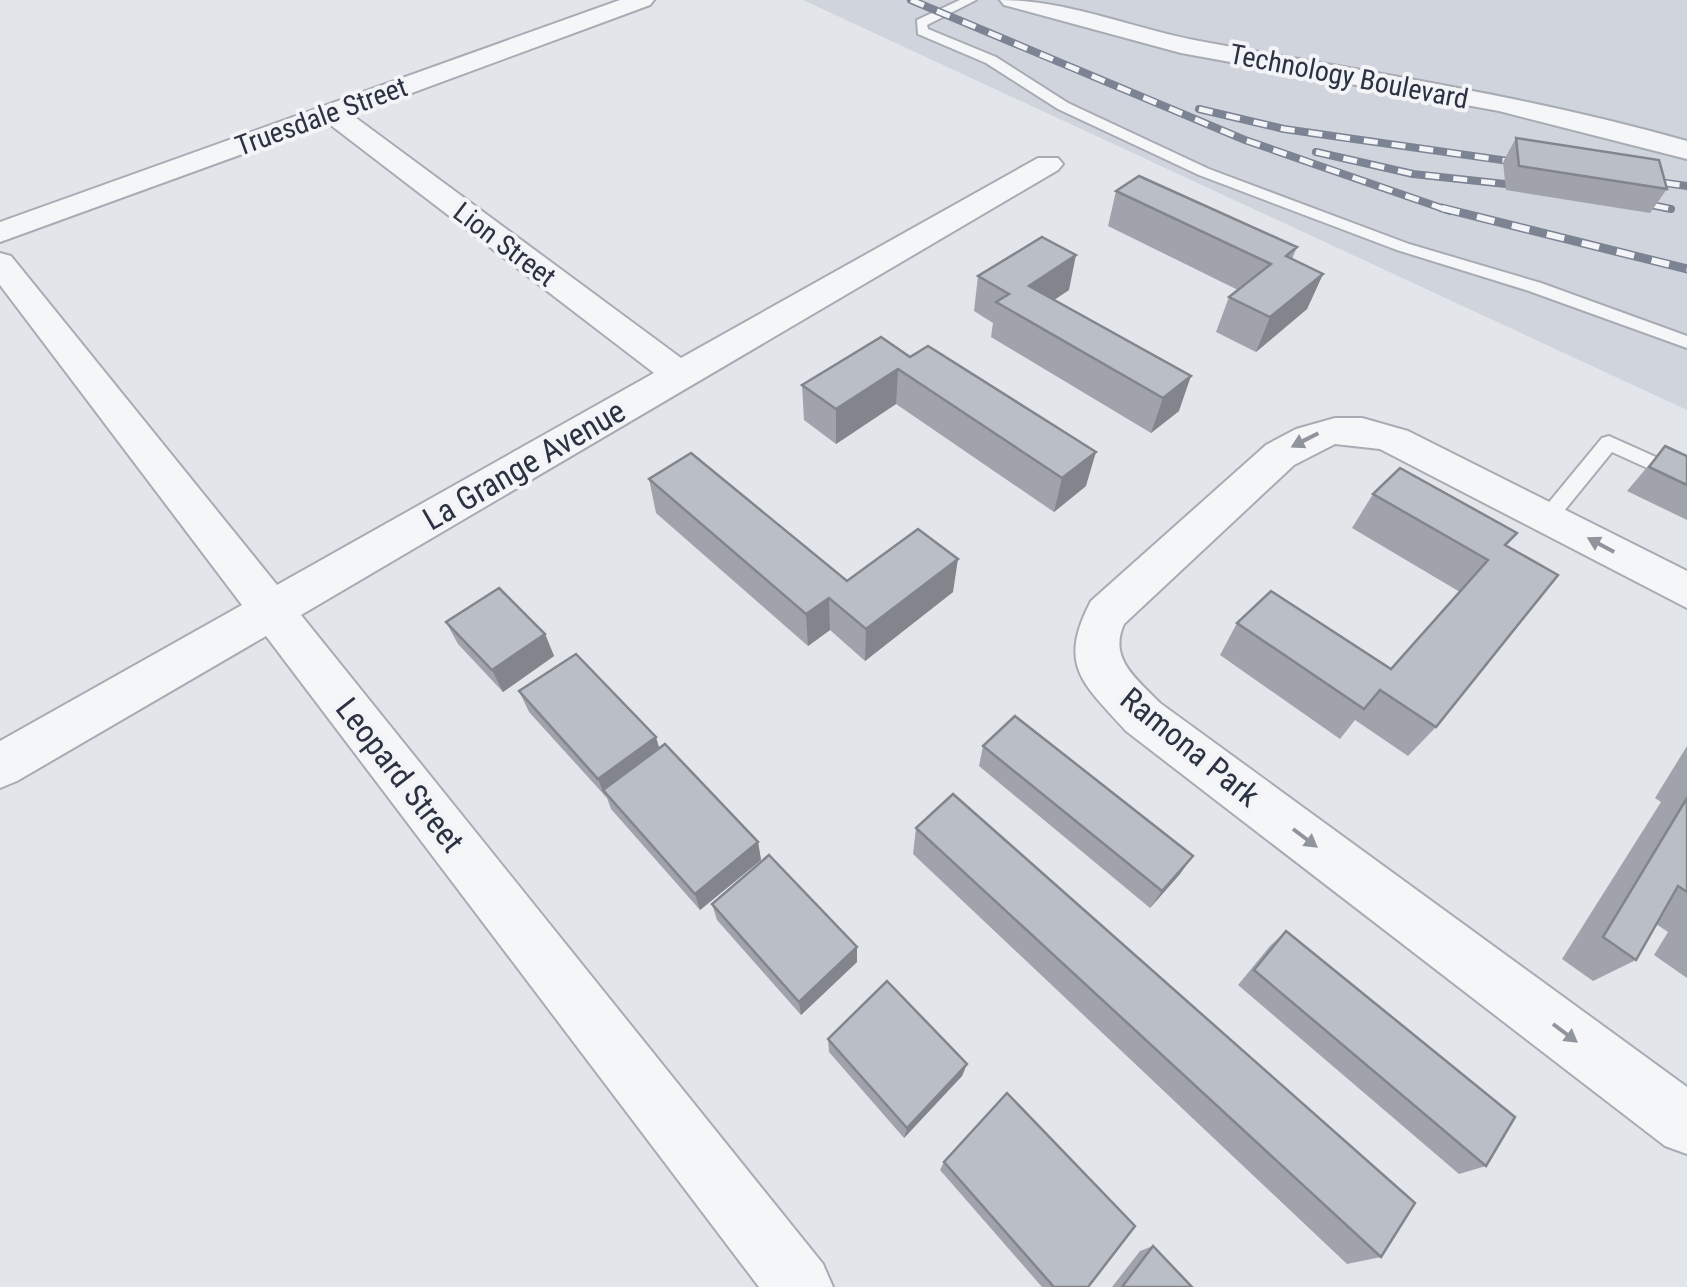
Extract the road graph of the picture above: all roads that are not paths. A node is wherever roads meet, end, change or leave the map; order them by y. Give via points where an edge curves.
1 (642, 0) edge
2 (970, 0) edge
3 (1012, 0) edge
4 (331, 112) junction
5 (1687, 150) edge
6 (1048, 164) dead end
7 (0, 234) edge
8 (0, 263) edge
9 (1687, 342) edge
10 (680, 375) junction
11 (1687, 479) edge
12 (1548, 516) junction
13 (1687, 591) edge
14 (272, 610) junction
15 (0, 766) edge
16 (1687, 1124) edge
17 (800, 1287) edge

1 - 4 street, Truesdale Street
2 - 9 lane via 920,23 922,31 991,60 1134,142 1403,247
3 - 5 street, Technology Boulevard via 1176,44 1489,103
4 - 7 street, Truesdale Street
4 - 10 street, Lion Street
6 - 10 street, La Grange Avenue
8 - 14 street, Leopard Street
10 - 14 street, La Grange Avenue
11 - 12 lane via 1610,443
13 -> 12 street, Ramona Park
12 -> 16 street, Ramona Park via 1372,432 1309,436 1280,454 1122,596 1098,632 1096,653 1104,675 1143,717
14 - 15 street, La Grange Avenue
14 - 17 street, Leopard Street

